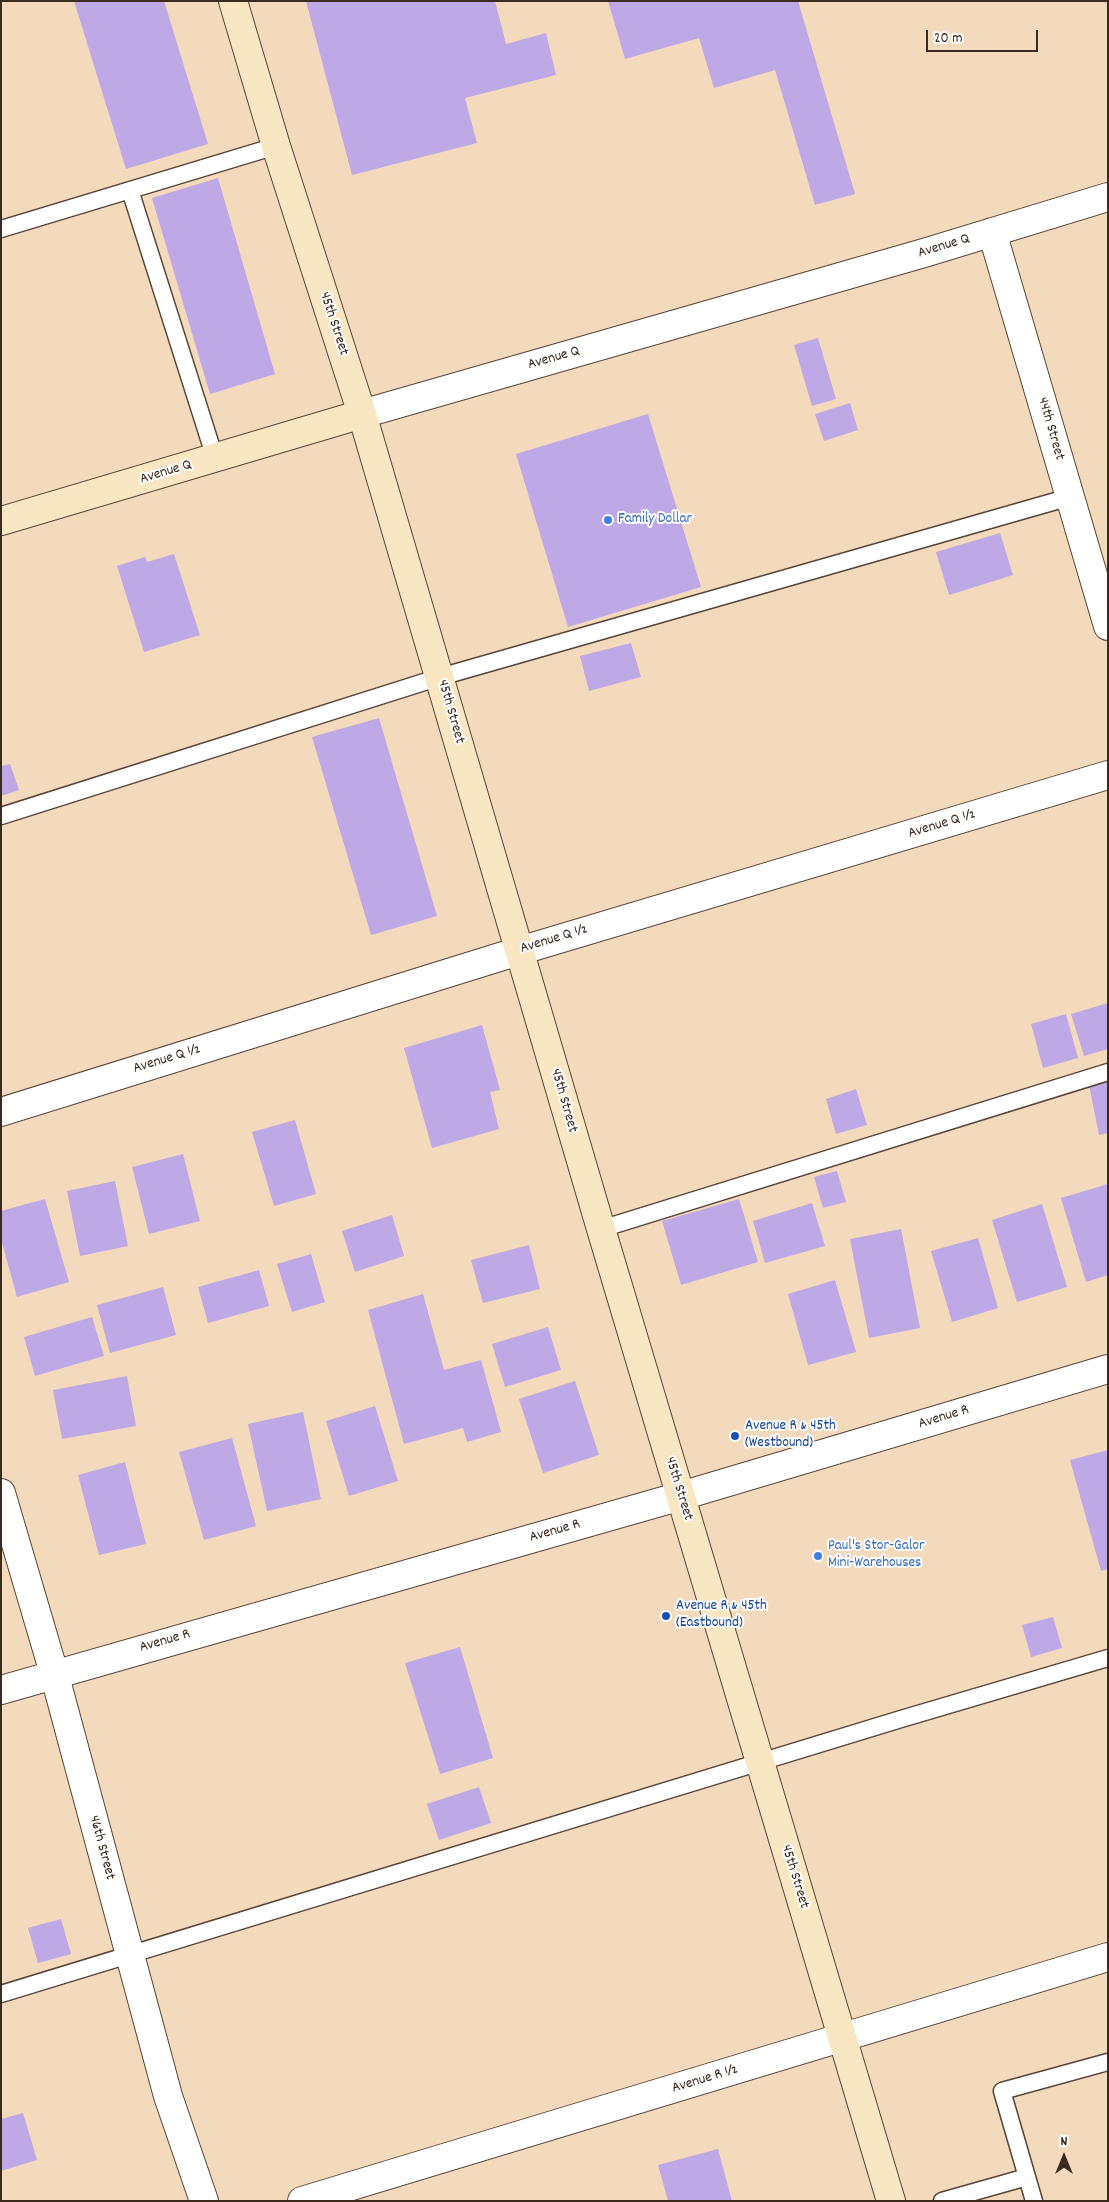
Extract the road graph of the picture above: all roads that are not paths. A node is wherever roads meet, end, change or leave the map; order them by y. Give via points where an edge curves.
1 (233, 1) edge
2 (276, 146) junction
3 (130, 190) junction
4 (1108, 197) edge
5 (1, 229) edge
6 (992, 232) junction
7 (362, 414) junction
8 (215, 458) junction
9 (1070, 497) junction
10 (1, 521) edge
11 (1108, 626) edge
12 (440, 677) junction
13 (1108, 775) edge
14 (1, 816) edge
15 (519, 951) junction
16 (1108, 1072) edge
17 (1, 1112) edge
18 (601, 1229) junction
19 (1108, 1369) edge
20 (1, 1493) edge
21 (680, 1496) junction
22 (1108, 1658) edge
23 (54, 1673) junction
24 (1, 1690) edge
25 (760, 1763) junction
26 (129, 1955) junction
27 (1108, 1957) edge
28 (1, 1994) edge
29 (843, 2039) junction
30 (1108, 2062) edge
31 (1026, 2177) junction
32 (204, 2201) edge
33 (302, 2201) edge
34 (891, 2201) edge
35 (942, 2201) edge
36 (1034, 2201) edge

1 - 2 main road, 45th Street
2 - 3 lane
2 - 7 main road, 45th Street
3 - 5 lane
3 - 8 lane
4 - 6 street, Avenue Q
6 - 7 street, Avenue Q
6 - 9 street, 44th Street
7 - 8 main road, Avenue Q
7 - 12 main road, 45th Street
8 - 10 main road, Avenue Q
9 - 11 street, 44th Street
9 - 12 lane
12 - 14 lane
12 - 15 main road, 45th Street
13 - 15 street, Avenue Q ½
15 - 17 street, Avenue Q ½
15 - 18 main road, 45th Street
16 - 18 lane
18 - 21 main road, 45th Street
19 - 21 street, Avenue R
20 - 23 street, 46th Street
21 - 23 street, Avenue R
21 - 25 main road, 45th Street
22 - 25 lane
23 - 24 street, Avenue R
23 - 26 street, 46th Street
25 - 26 lane
25 - 29 main road, 45th Street
26 - 28 lane
26 - 32 street, 46th Street via 168,2096
27 - 29 street, Avenue R ½
29 - 33 street, Avenue R ½
29 - 34 main road, 45th Street
30 - 31 lane via 1002,2091
31 - 35 lane
31 - 36 lane

